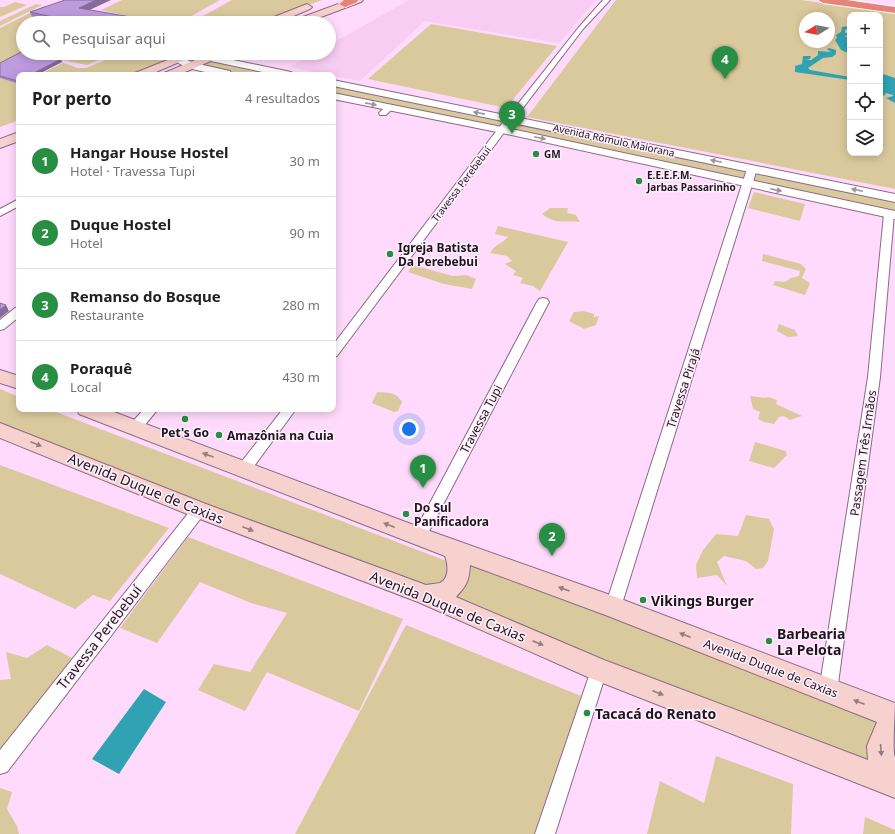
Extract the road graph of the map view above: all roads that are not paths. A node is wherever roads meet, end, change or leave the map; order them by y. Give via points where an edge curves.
1 (607, 0) edge
2 (823, 0) edge
3 (319, 2) dead end
4 (351, 2) edge
5 (895, 10) edge
6 (286, 16) joint
7 (297, 16) edge
8 (314, 16) edge
9 (176, 60) edge
10 (180, 60) edge
11 (204, 60) edge
12 (219, 60) edge
13 (191, 66) junction
14 (146, 72) edge
15 (176, 72) edge
16 (220, 72) edge
17 (277, 72) edge
18 (336, 84) edge
19 (336, 97) edge
20 (511, 119) junction
21 (502, 130) junction
22 (16, 137) edge
23 (0, 144) edge
24 (752, 169) junction
25 (748, 184) junction
26 (895, 198) edge
27 (16, 204) edge
28 (0, 213) edge
29 (892, 215) edge
30 (543, 302) dead end
31 (16, 313) edge
32 (0, 326) edge
33 (336, 349) edge
34 (0, 376) edge
35 (16, 382) edge
36 (100, 412) edge
37 (149, 412) edge
38 (288, 412) edge
39 (134, 428) junction
40 (0, 430) edge
41 (244, 469) junction
42 (199, 510) junction
43 (419, 537) junction
44 (452, 548) junction
45 (426, 595) junction
46 (613, 607) junction
47 (598, 670) junction
48 (828, 690) junction
49 (895, 716) edge
50 (895, 723) edge
51 (0, 765) edge
52 (895, 778) edge
53 (895, 784) edge
54 (544, 834) edge

1 - 20 street, Travessa Perebebuí via 581,28
2 - 5 highway
3 - 6 main road
4 - 8 main road
6 - 7 main road
9 - 14 main road
10 - 13 street
11 - 13 main road
12 - 17 street
13 - 15 main road
13 - 16 street
20 -> 18 street, Avenida Rômulo Maiorana
19 -> 21 street, Avenida Rômulo Maiorana via 387,110
20 - 21 street, Travessa Perebebuí
24 -> 20 street, Avenida Rômulo Maiorana
21 -> 25 street, Avenida Rômulo Maiorana
21 - 33 street, Travessa Perebebuí
22 - 23 main road
24 - 25 street, Travessa Pirajá
26 -> 24 street, Avenida Rômulo Maiorana
25 -> 29 street, Avenida Rômulo Maiorana
25 - 46 street, Travessa Pirajá
27 - 28 street
29 - 48 street, Passagem Três Irmãos via 874,377
30 - 43 street, Travessa Tupi
31 - 32 street
34 - 35 main road
36 - 39 main road, Avenida Duque de Caxias
37 - 39 street
38 - 41 street
41 -> 39 main road, Avenida Duque de Caxias
40 -> 42 main road, Avenida Duque de Caxias
43 -> 41 main road, Avenida Duque de Caxias
42 -> 45 main road, Avenida Duque de Caxias
42 - 51 street, Travessa Perebebuí
43 - 44 main road, Avenida Duque de Caxias
44 - 45 main road via 459,563 458,579 446,592
46 -> 44 main road, Avenida Duque de Caxias
45 -> 47 main road, Avenida Duque de Caxias
48 -> 46 main road, Avenida Duque de Caxias
47 -> 53 main road, Avenida Duque de Caxias
47 - 54 street
49 -> 48 main road, Avenida Duque de Caxias
50 -> 52 main road via 886,728 879,746 883,762

